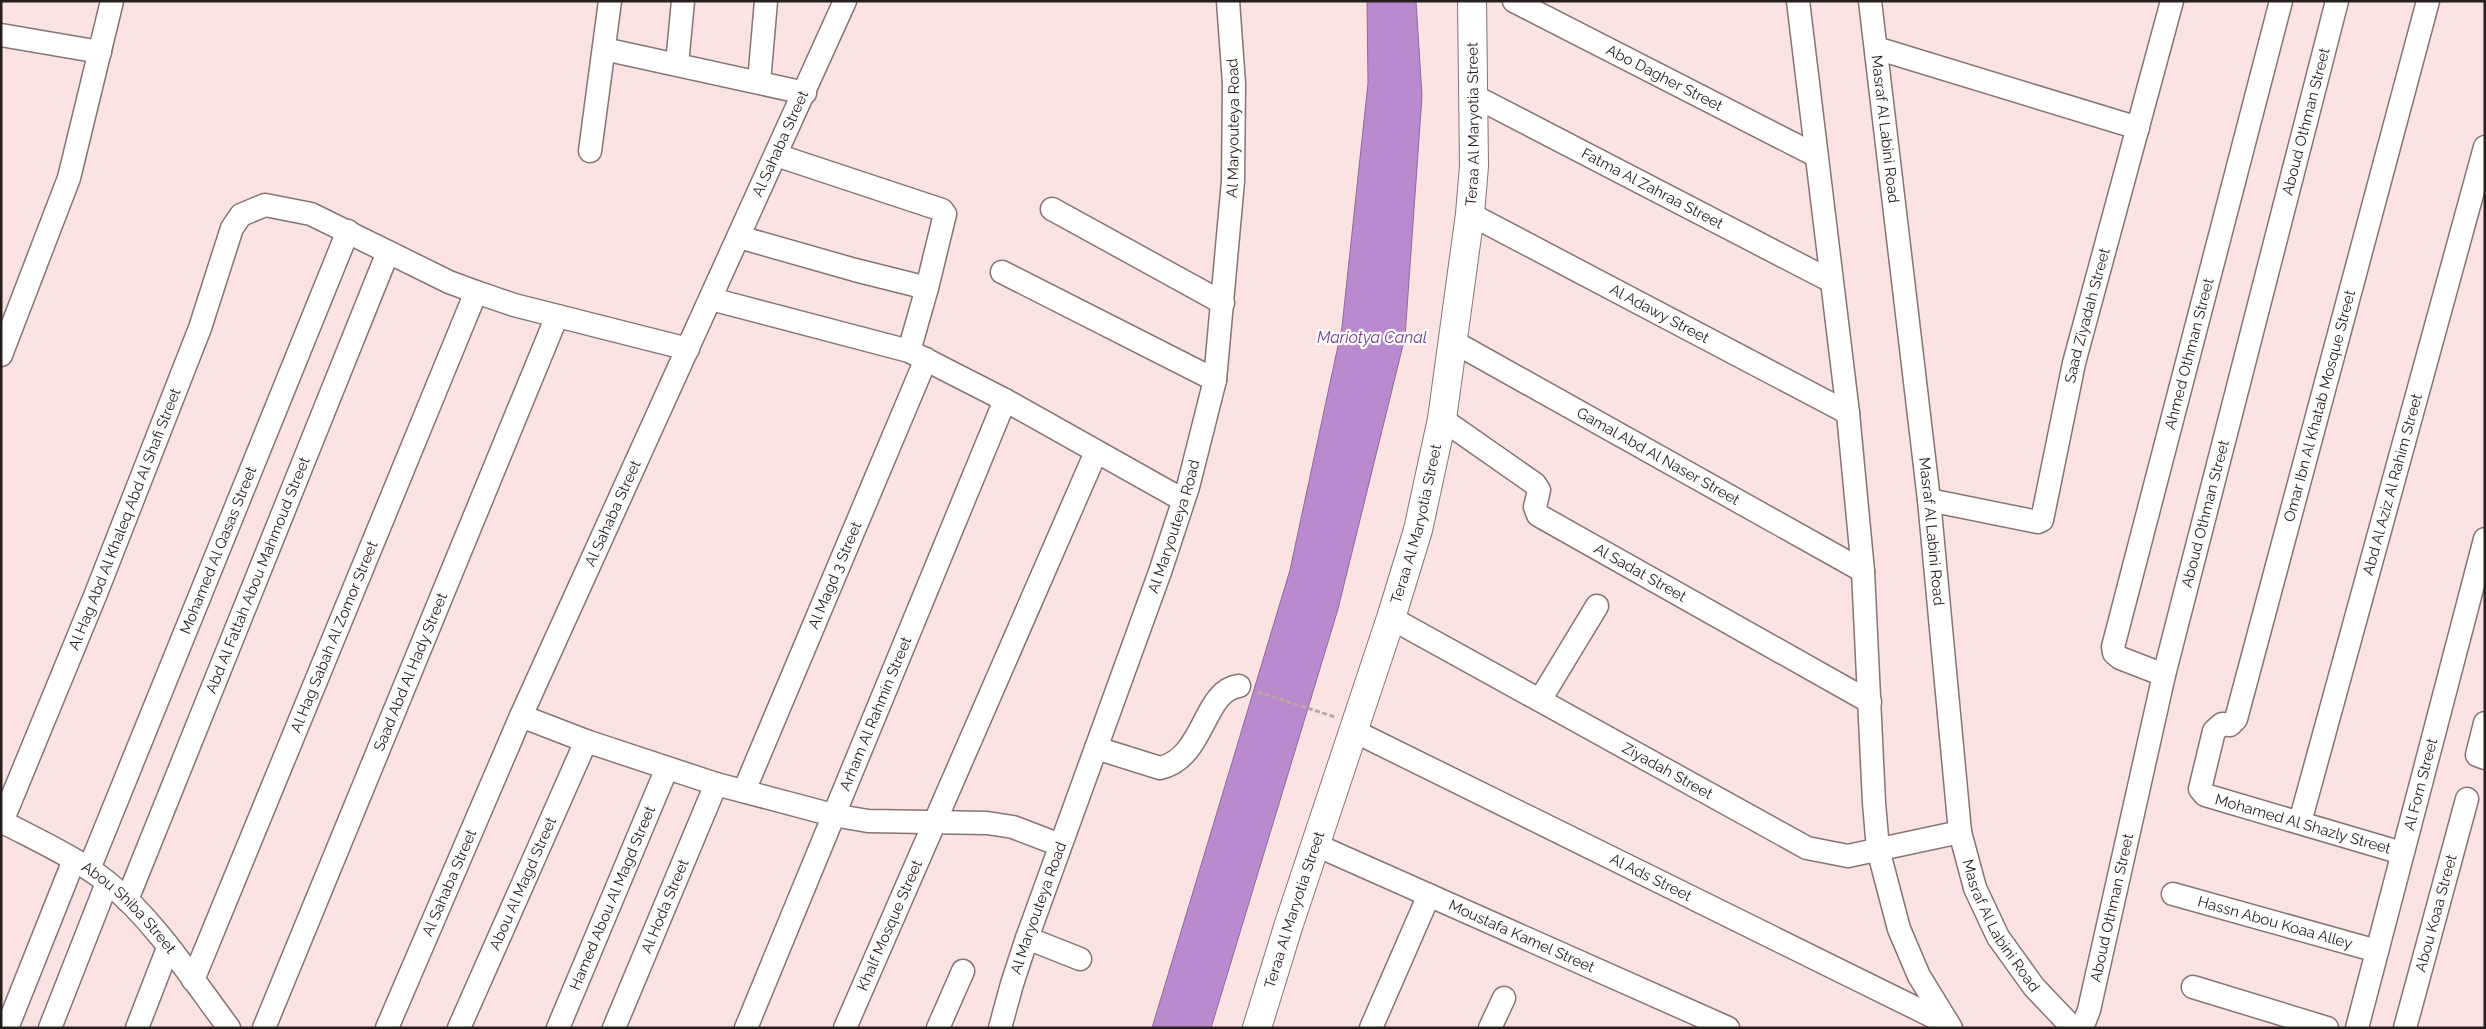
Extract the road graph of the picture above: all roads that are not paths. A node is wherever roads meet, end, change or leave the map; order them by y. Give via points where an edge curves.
1 (112, 1) edge
2 (610, 1) edge
3 (683, 1) edge
4 (766, 1) edge
5 (845, 1) edge
6 (1228, 1) edge
7 (1472, 1) edge
8 (1514, 1) edge
9 (1798, 1) edge
10 (1870, 1) edge
11 (2172, 1) edge
12 (2281, 1) edge
13 (2337, 1) edge
14 (2428, 1) edge
15 (1, 35) edge
16 (1876, 48) junction
17 (604, 49) junction
18 (100, 52) junction
19 (677, 64) junction
20 (759, 82) junction
21 (804, 93) junction
22 (1474, 96) junction
23 (2138, 128) junction
24 (2485, 147) edge
25 (590, 151) dead end
26 (776, 155) junction
27 (1816, 155) junction
28 (1052, 209) dead end
29 (1470, 214) junction
30 (348, 231) junction
31 (739, 238) junction
32 (388, 252) junction
33 (1002, 272) dead end
34 (1831, 281) junction
35 (927, 288) junction
36 (476, 292) junction
37 (711, 299) junction
38 (1223, 303) junction
39 (557, 316) junction
40 (1454, 342) junction
41 (688, 349) junction
42 (1, 355) edge
43 (918, 355) junction
44 (1214, 380) junction
45 (1005, 400) junction
46 (1848, 413) junction
47 (1442, 419) junction
48 (1096, 452) junction
49 (1183, 500) junction
50 (1929, 500) junction
51 (2485, 539) edge
52 (1863, 571) junction
53 (1597, 606) dead end
54 (1392, 618) junction
55 (2164, 675) junction
56 (1239, 686) road end
57 (1540, 700) junction
58 (1870, 702) junction
59 (521, 716) junction
60 (2485, 723) edge
61 (1354, 731) junction
62 (586, 740) junction
63 (1096, 748) junction
64 (2485, 758) edge
65 (667, 768) junction
66 (716, 784) junction
67 (744, 791) junction
68 (2205, 795) joint
69 (2467, 800) dead end
70 (833, 815) junction
71 (934, 821) junction
72 (2, 822) edge
73 (2300, 822) junction
74 (1960, 832) junction
75 (1060, 845) junction
76 (1316, 845) junction
77 (1878, 849) junction
78 (2402, 853) junction
79 (82, 865) junction
80 (107, 883) junction
81 (2173, 894) dead end
82 (1429, 895) junction
83 (127, 900) junction
84 (1028, 938) junction
85 (168, 948) junction
86 (2377, 951) junction
87 (1080, 960) dead end
88 (963, 971) dead end
89 (193, 980) junction
90 (2193, 987) dead end
91 (1504, 998) dead end
92 (1950, 1026) edge
93 (7, 1028) edge
94 (50, 1028) edge
95 (136, 1028) edge
96 (229, 1028) edge
97 (264, 1028) edge
98 (386, 1028) edge
99 (459, 1028) edge
100 (558, 1028) edge
101 (614, 1028) edge
102 (746, 1028) edge
103 (845, 1028) edge
104 (938, 1028) edge
105 (1000, 1028) edge
106 (1257, 1028) edge
107 (1371, 1028) edge
108 (1490, 1028) edge
109 (1728, 1028) edge
110 (2073, 1028) edge
111 (2082, 1028) edge
112 (2327, 1028) edge
113 (2356, 1028) edge
114 (2405, 1028) edge

1 - 18 street
2 - 17 street
3 - 19 street
4 - 20 street
5 - 21 street, Al Sahaba Street
6 - 38 street, Al Maryouteya Road via 1234,84 1232,181
7 - 22 main road, Teraa Al Maryotia Street
8 - 27 street, Abo Dagher Street
9 - 27 street
10 - 16 street, Masraf Al Labini Road
11 - 23 street, Saad Ziyadah Street
12 - 55 street, Ahmed Othman Street via 2113,647 2120,658
13 - 55 street, Aboud Othman Street
14 - 68 street, Omar Ibn Al Khatab Mosque Street via 2236,719 2214,731 2200,789
15 - 18 street
16 - 23 street
16 - 50 street, Masraf Al Labini Road
17 - 19 street
17 - 25 street
18 - 42 street via 69,178
19 - 20 street
20 - 21 street
21 - 26 street, Al Sahaba Street
22 - 29 main road, Teraa Al Maryotia Street
22 - 34 street, Fatma Al Zahraa Street
23 - 50 street, Saad Ziyadah Street via 2074,363 2042,520 2038,522
24 - 73 street, Abd Al Aziz Al Rahim Street
26 - 31 street, Al Sahaba Street
26 - 35 street, Al Magd 3 Street via 942,210 945,214
27 - 34 street
28 - 38 street
29 - 40 main road, Teraa Al Maryotia Street
29 - 46 street, Al Adawy Street
30 - 32 street
30 - 72 street, Al Hag Abd Al Khaleq Abd Al Shafi Street via 311,214 265,205 241,215 232,228 200,328
30 - 79 street, Mohamed Al Qasas Street
31 - 35 street
31 - 37 street, Al Sahaba Street
32 - 36 street
32 - 83 street, Abd Al Fattah Abou Mahmoud Street
33 - 44 street
34 - 46 street
35 - 43 street, Al Magd 3 Street
36 - 39 street
36 - 89 street, Al Hag Sabah Al Zomor Street
37 - 41 street, Al Sahaba Street
37 - 43 street
38 - 44 street, Al Maryouteya Road
39 - 41 street
39 - 97 street, Saad Abd Al Hady Street
40 - 47 main road, Teraa Al Maryotia Street
40 - 52 street, Gamal Abd Al Naser Street
41 - 59 street, Al Sahaba Street
43 - 45 street
43 - 67 street, Al Magd 3 Street
44 - 49 street, Al Maryouteya Road
45 - 48 street
45 - 70 street, Arham Al Rahmin Street
46 - 52 street
47 - 54 main road, Teraa Al Maryotia Street via 1418,530
47 - 58 street, Al Sadat Street via 1535,484 1539,490 1535,507 1538,515
48 - 49 street
48 - 71 street, Khalf Mosque Street
49 - 63 street, Al Maryouteya Road
50 - 74 street, Masraf Al Labini Road
51 - 78 street, Al Forn Street
52 - 58 street
53 - 57 street
54 - 57 street, Ziyadah Street
54 - 61 main road, Teraa Al Maryotia Street
55 - 111 street, Aboud Othman Street via 2089,1010
56 - 63 street via 1232,686 1222,693 1186,753 1169,766 1160,768
57 - 77 street, Ziyadah Street via 1807,848 1848,856
58 - 77 street
59 - 62 street
59 - 98 street, Al Sahaba Street
60 - 64 street via 2477,755
61 - 76 main road, Teraa Al Maryotia Street
61 - 92 street, Al Ads Street
62 - 65 street
62 - 99 street, Abou Al Magd Street
63 - 75 street, Al Maryouteya Road
65 - 66 street
65 - 100 street, Hamed Abou Al Magd Street
66 - 67 street
66 - 101 street, Al Hoda Street
67 - 70 street
68 - 73 street, Mohamed Al Shazly Street
69 - 114 street, Abou Koaa Street
70 - 71 street via 868,821
70 - 102 street, Arham Al Rahmin Street
71 - 75 street via 1013,826
71 - 103 street, Khalf Mosque Street
72 - 79 street, Abou Shiba Street
73 - 78 street, Mohamed Al Shazly Street
74 - 77 street, Ziyadah Street
74 - 110 street, Masraf Al Labini Road via 1976,888 1998,937 2034,987
75 - 84 street, Al Maryouteya Road
76 - 82 street, Moustafa Kamel Street
76 - 106 main road, Teraa Al Maryotia Street
77 - 92 street via 1899,929 1919,976
78 - 86 street, Al Forn Street
79 - 80 street, Abou Shiba Street
79 - 93 street, Mohamed Al Qasas Street
80 - 83 street, Abou Shiba Street
80 - 94 street
81 - 86 street, Hassn Abou Koaa Alley
82 - 107 street
82 - 109 street, Moustafa Kamel Street
83 - 85 street, Abou Shiba Street
84 - 87 street
84 - 105 street, Al Maryouteya Road
85 - 89 street, Abou Shiba Street
85 - 95 street
86 - 113 street, Al Forn Street
88 - 104 street
89 - 96 street, Abou Shiba Street
90 - 112 street
91 - 108 street

